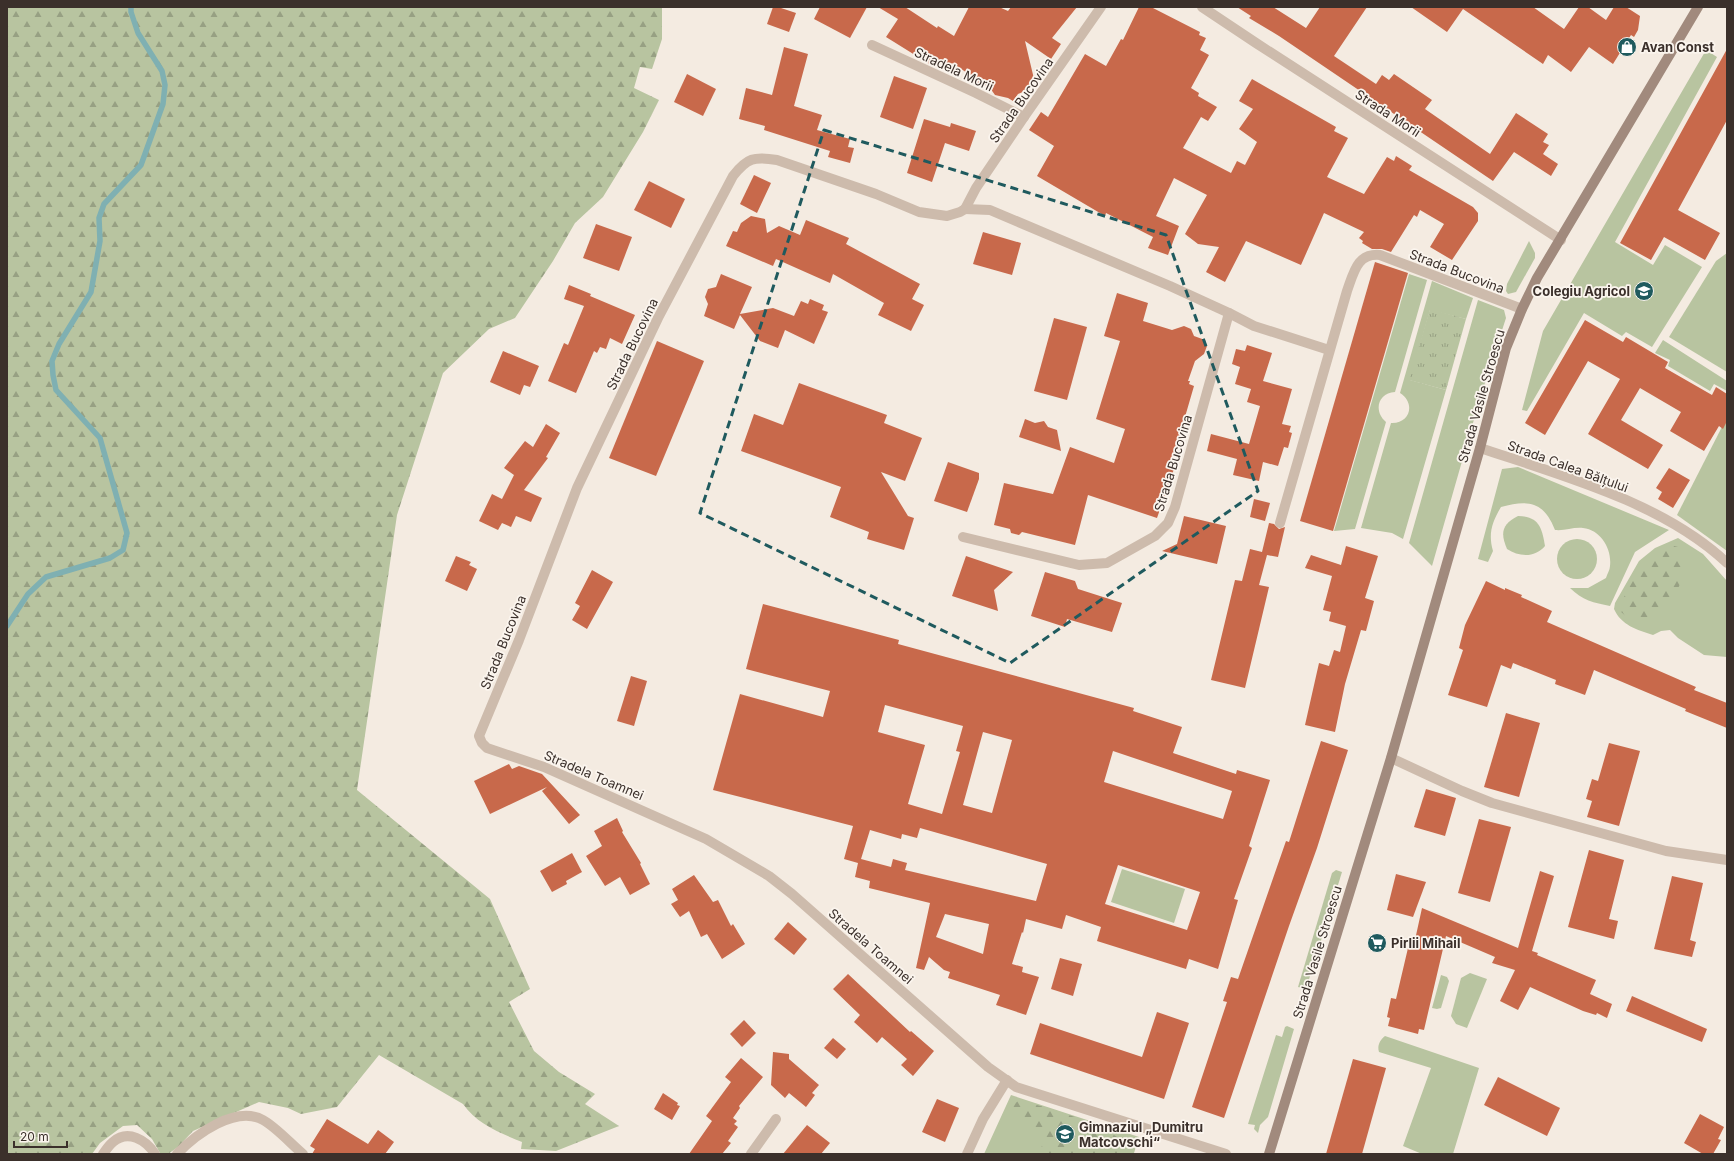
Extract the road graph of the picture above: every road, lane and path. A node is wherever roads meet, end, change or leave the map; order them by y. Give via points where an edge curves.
1 (1101, 7) edge
2 (1202, 7) edge
3 (1698, 7) edge
4 (872, 45) dead end
5 (1024, 117) junction
6 (965, 209) junction
7 (1561, 240) junction
8 (1522, 309) junction
9 (1229, 313) junction
10 (1329, 350) junction
11 (1480, 448) junction
12 (1280, 523) dead end
13 (963, 537) dead end
14 (1727, 563) edge
15 (497, 752) joint
16 (1390, 758) junction
17 (1727, 860) edge
18 (1007, 1080) junction
19 (776, 1119) dead end
20 (103, 1154) edge
21 (155, 1154) edge
22 (178, 1154) edge
23 (303, 1154) edge
24 (751, 1154) edge
25 (967, 1154) edge
26 (1226, 1154) edge
27 (1269, 1154) edge

1 - 5 street, Strada Bucovina
2 - 7 street, Strada Morii
3 - 7 main road, Strada Vasile Stroescu
4 - 5 street, Stradela Morii
5 - 6 street, Strada Bucovina via 976,188
6 - 9 street, Strada Bucovina via 990,210
6 - 15 street, Strada Bucovina via 947,216 919,212 876,194 767,158 749,159 740,166 658,318 577,488 516,647 480,732 484,746
7 - 8 main road, Strada Vasile Stroescu via 1537,278
8 - 10 street, Strada Bucovina via 1372,254 1363,257 1352,276
8 - 11 main road, Strada Vasile Stroescu via 1506,348
9 - 10 street, Strada Bucovina via 1254,326
9 - 13 street, Strada Bucovina via 1175,507 1168,523 1155,536 1107,563 1079,565
10 - 12 street, Strada Bucovina
11 - 14 street, Strada Calea Bălțului via 1620,497 1675,526 1713,550
11 - 16 main road, Strada Vasile Stroescu
15 - 18 street, Stradela Toamnei via 544,767 706,839 769,876 988,1067
16 - 17 street via 1492,803 1666,851
16 - 27 main road, Strada Vasile Stroescu
18 - 25 street via 983,1119
18 - 26 street, Stradela Toamnei via 1016,1087
19 - 24 street
20 - 21 street via 122,1136 134,1136
22 - 23 street via 185,1146 216,1125 245,1116 264,1120

